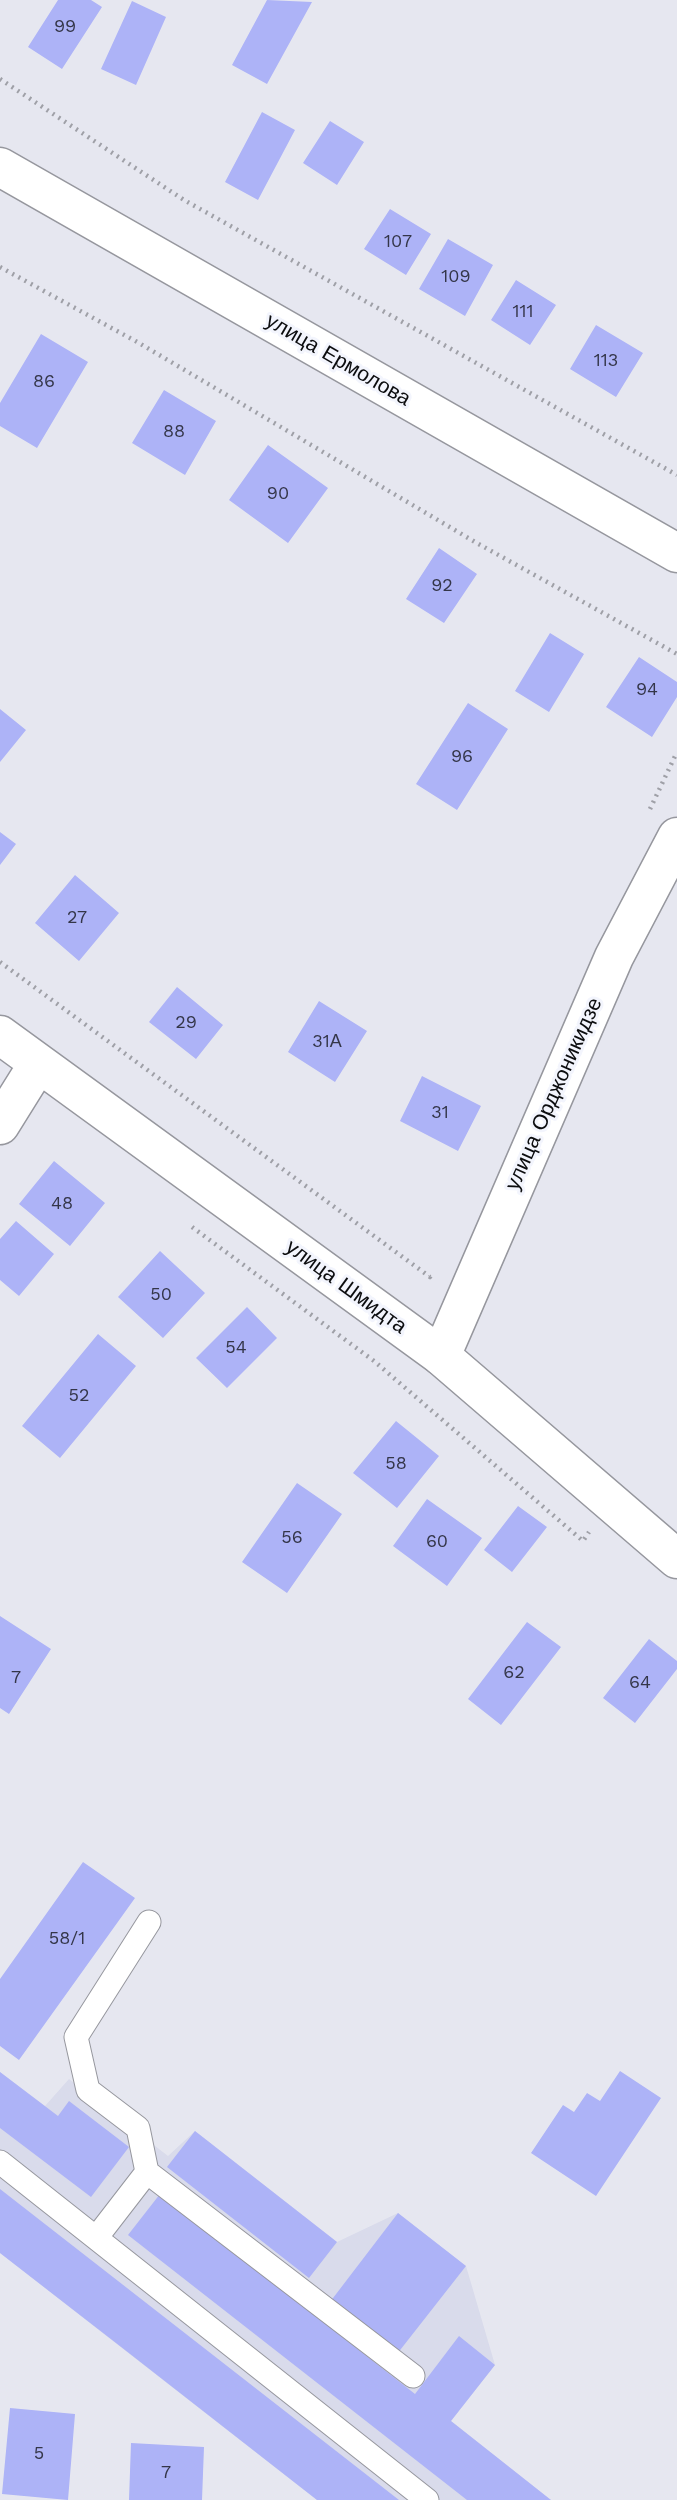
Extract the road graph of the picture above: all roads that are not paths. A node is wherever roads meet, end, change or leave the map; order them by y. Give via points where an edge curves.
1 (0, 167) edge
2 (677, 553) edge
3 (662, 826) edge
4 (0, 1035) edge
5 (38, 1064) junction
6 (0, 1125) edge
7 (441, 1356) junction
8 (677, 1559) edge
9 (149, 1922) dead end
10 (0, 2162) edge
11 (147, 2172) junction
12 (96, 2238) junction
13 (413, 2376) dead end
14 (427, 2500) edge

1 - 2 street, улица Ермолова
3 - 7 street, улица Орджоникидзе via 614,957
4 - 5 street, улица Шмидта
5 - 6 street
5 - 7 street, улица Шмидта
7 - 8 street, улица Шмидта
9 - 11 lane via 76,2038 88,2090 138,2128
10 - 12 lane
11 - 12 lane
11 - 13 lane
12 - 14 lane

